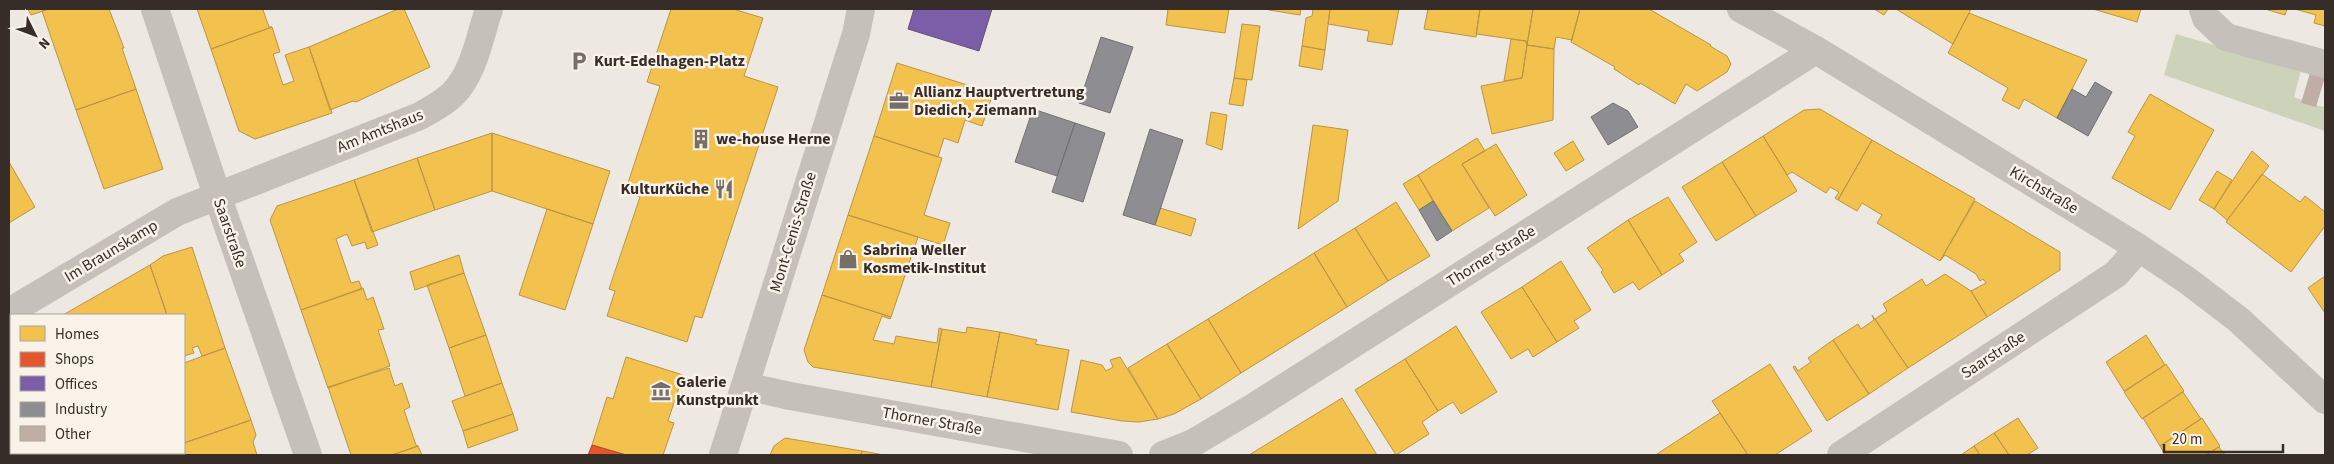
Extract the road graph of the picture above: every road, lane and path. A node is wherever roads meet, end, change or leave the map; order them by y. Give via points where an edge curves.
1 (155, 9) edge
2 (489, 9) edge
3 (862, 9) edge
4 (1741, 9) edge
5 (2203, 9) edge
6 (1816, 50) junction
7 (2325, 64) edge
8 (216, 195) junction
9 (2140, 248) junction
10 (9, 312) edge
11 (745, 386) junction
12 (2325, 400) edge
13 (308, 455) edge
14 (723, 455) edge
15 (1119, 455) edge
16 (1163, 455) edge
17 (1842, 455) edge

1 - 8 street, Saarstraße
2 - 8 street, Am Amtshaus via 463,81 440,104 420,116
3 - 11 street, Mont-Cenis-Straße
4 - 6 street, Kirchstraße
5 - 7 street via 2206,18 2226,36
6 - 9 street, Kirchstraße
6 - 16 street, Thorner Straße via 1252,408 1193,443
8 - 10 street, Im Braunskamp via 177,212
8 - 13 street, Saarstraße
9 - 12 street, Kirchstraße via 2239,320
9 - 17 street, Saarstraße via 2116,274
11 - 14 street, Mont-Cenis-Straße
11 - 15 street, Thorner Straße

